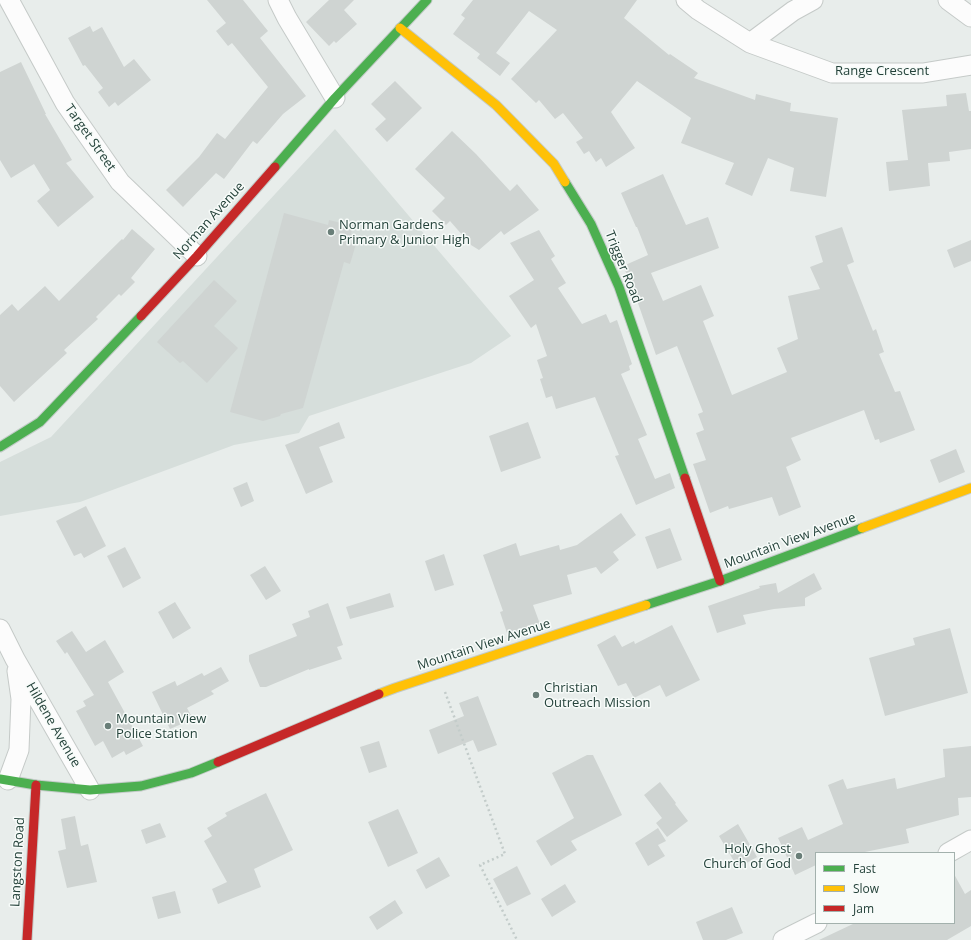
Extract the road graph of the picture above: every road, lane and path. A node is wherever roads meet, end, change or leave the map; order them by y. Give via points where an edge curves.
1 (9, 0) edge
2 (278, 0) edge
3 (427, 0) edge
4 (686, 0) edge
5 (813, 0) edge
6 (948, 0) edge
7 (971, 17) edge
8 (400, 28) junction
9 (750, 43) junction
10 (971, 65) edge
11 (335, 98) junction
12 (196, 256) junction
13 (0, 446) edge
14 (971, 488) edge
15 (720, 581) junction
16 (0, 629) edge
17 (15, 659) junction
18 (438, 673) junction
19 (4, 780) edge
20 (36, 785) junction
21 (90, 790) junction
22 (971, 840) edge
23 (950, 852) edge
24 (815, 924) edge
25 (27, 940) edge
26 (517, 940) edge
27 (783, 940) edge

1 - 12 street, Target Street via 65,103 120,182
2 - 11 street via 286,18
3 - 8 street, Norman Avenue
4 - 9 street, Range Crescent
5 - 9 street via 793,11
6 - 7 street
8 - 11 street, Norman Avenue
8 - 15 street, Trigger Road via 496,106 554,164 591,224 619,287
9 - 10 street, Range Crescent via 832,73 923,74
11 - 12 street, Norman Avenue
12 - 13 street, Norman Avenue via 40,422
14 - 15 street, Mountain View Avenue
15 - 18 street, Mountain View Avenue
16 - 17 street, Hildene Avenue
17 - 19 street, Hildene Avenue via 21,699 19,750
17 - 21 street, Hildene Avenue
18 - 21 street, Mountain View Avenue via 395,688 191,773 141,786
18 - 26 path via 505,854 480,865
19 - 20 street, Mountain View Avenue
20 - 21 street, Mountain View Avenue
20 - 25 street, Langston Road
22 - 23 street
24 - 27 street

